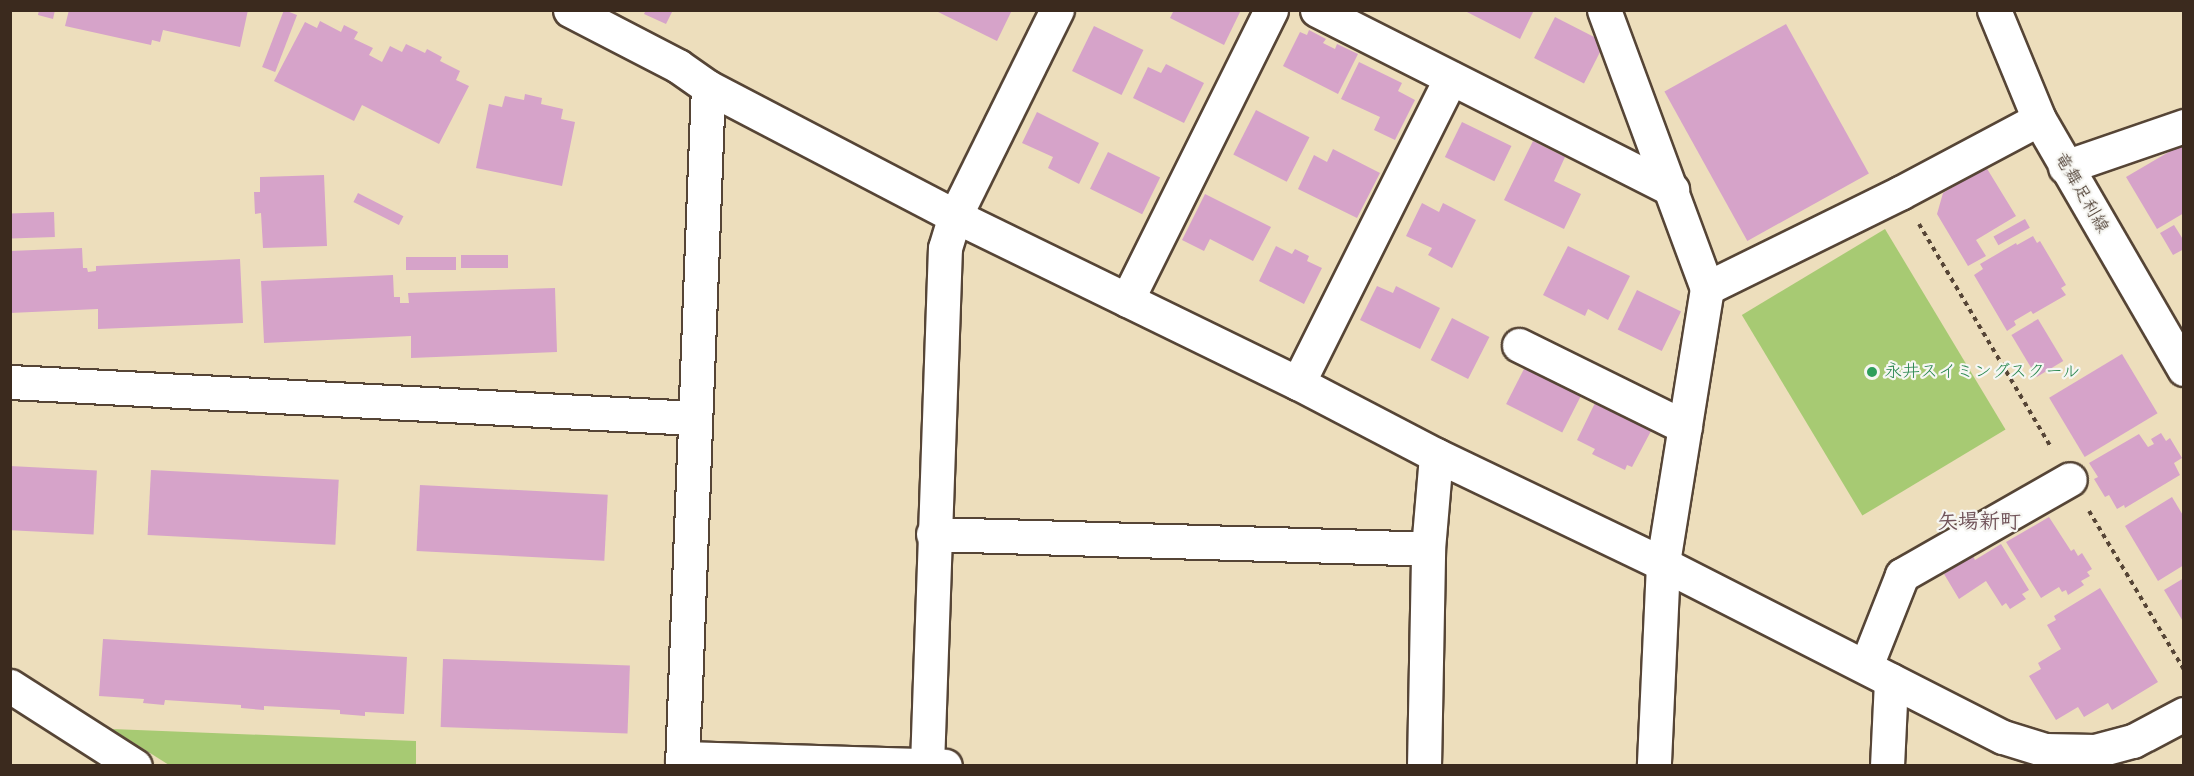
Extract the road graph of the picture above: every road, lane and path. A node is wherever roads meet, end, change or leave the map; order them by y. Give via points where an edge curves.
1 (1057, 10) edge
2 (1271, 10) edge
3 (1317, 10) edge
4 (1604, 10) edge
5 (1994, 10) edge
6 (588, 14) edge
7 (1451, 78) junction
8 (708, 87) junction
9 (2039, 119) junction
10 (2184, 126) edge
11 (2065, 167) junction
12 (1672, 189) junction
13 (955, 216) junction
14 (1916, 219) dead end
15 (1707, 288) junction
16 (1127, 300) junction
17 (1519, 345) dead end
18 (2184, 369) edge
19 (10, 382) edge
20 (1298, 383) junction
21 (695, 418) junction
22 (1685, 427) junction
23 (1436, 455) junction
24 (2070, 479) junction
25 (933, 534) junction
26 (1428, 549) junction
27 (1663, 564) junction
28 (2184, 670) edge
29 (1878, 673) junction
30 (10, 686) edge
31 (2184, 714) edge
32 (682, 762) edge
33 (135, 765) edge
34 (927, 765) edge
35 (945, 765) edge
36 (1424, 765) edge
37 (1654, 765) edge
38 (1887, 765) edge

1 - 13 street
2 - 16 street
3 - 7 street
4 - 12 street
5 - 9 street, 竜舞足利線
6 - 8 street
7 - 12 street
7 - 20 street
8 - 13 street
8 - 21 street
9 - 11 street, 竜舞足利線
9 - 15 street
10 - 11 street
11 - 18 street, 竜舞足利線
12 - 15 street
13 - 16 street
13 - 25 street via 945,248
14 - 24 path
15 - 22 street
16 - 20 street
17 - 22 street
19 - 21 street
20 - 23 street
21 - 32 street
22 - 27 street
23 - 26 street
23 - 27 street
24 - 28 path
24 - 29 street via 1902,575
25 - 26 street
25 - 34 street
26 - 36 street
27 - 29 street
27 - 37 street
29 - 31 street via 2003,737 2045,750 2095,752 2133,741
29 - 38 street
30 - 33 street
32 - 34 street
34 - 35 street

